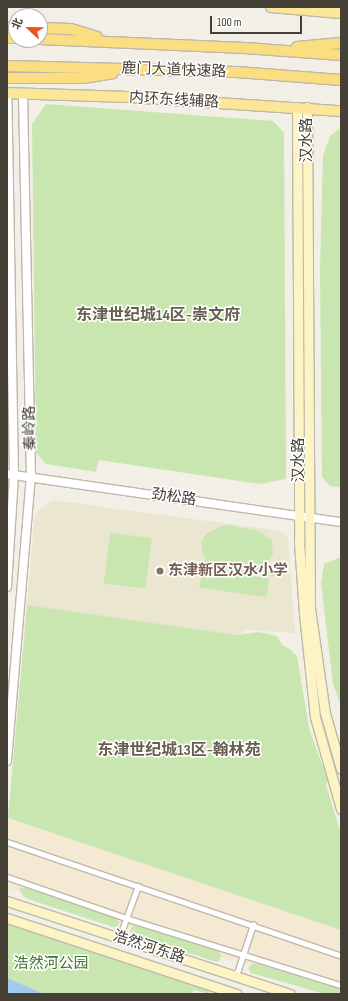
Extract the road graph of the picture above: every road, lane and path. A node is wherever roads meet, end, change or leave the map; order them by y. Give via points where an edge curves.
1 (271, 7) edge
2 (297, 8) edge
3 (311, 9) edge
4 (341, 13) edge
5 (48, 28) edge
6 (48, 39) edge
7 (108, 41) junction
8 (341, 43) edge
9 (277, 50) junction
10 (341, 55) edge
11 (7, 66) edge
12 (134, 69) junction
13 (7, 78) edge
14 (341, 80) edge
15 (7, 93) edge
16 (23, 93) junction
17 (302, 107) junction
18 (341, 110) edge
19 (11, 474) edge
20 (32, 477) junction
21 (304, 516) junction
22 (341, 522) edge
23 (7, 587) edge
24 (7, 761) edge
25 (341, 769) edge
26 (341, 808) edge
27 (7, 842) edge
28 (7, 877) edge
29 (138, 886) junction
30 (7, 901) edge
31 (7, 918) edge
32 (126, 918) junction
33 (252, 925) junction
34 (119, 938) junction
35 (243, 954) junction
36 (341, 956) edge
37 (236, 976) junction
38 (341, 985) edge
39 (237, 994) edge
40 (290, 994) edge

1 - 2 main road
2 - 3 main road
3 - 4 main road
5 - 7 highway via 71,29
6 - 7 highway, 鹿门大道快速路
7 - 9 highway, 鹿门大道快速路
8 - 9 highway
9 - 10 highway, 鹿门大道快速路
11 - 12 highway, 鹿门大道快速路
12 - 13 highway via 83,78
12 - 14 highway, 鹿门大道快速路 via 271,74
15 - 16 main road, 内环东线辅路
15 - 19 street, 秦岭路
16 - 17 main road, 内环东线辅路
16 - 20 street, 秦岭路
17 - 18 main road, 内环东线辅路
17 - 21 main road, 汉水路
19 - 20 street, 劲松路
19 - 23 street, 秦岭路
20 - 21 street, 劲松路
20 - 24 street, 秦岭路
21 - 22 street, 劲松路
21 - 25 main road, 汉水路 via 310,608 325,713
21 - 26 main road, 汉水路 via 304,614 315,717
27 - 29 street
28 - 32 street
29 - 32 street
29 - 33 street
30 - 34 main road, 浩然河东路
31 - 39 main road, 浩然河东路
32 - 34 street
32 - 35 street
33 - 35 street
33 - 36 street
34 - 37 main road, 浩然河东路
35 - 37 street
35 - 38 street
37 - 40 main road, 浩然河东路

